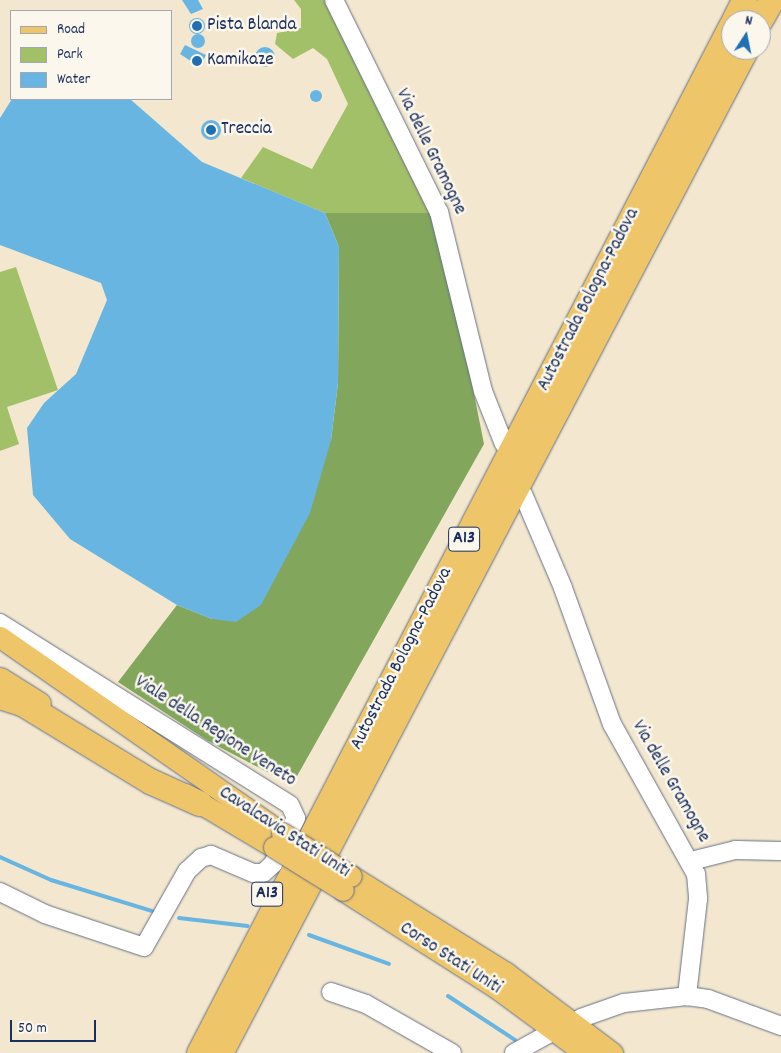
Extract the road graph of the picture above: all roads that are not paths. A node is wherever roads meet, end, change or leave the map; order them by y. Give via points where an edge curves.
1 (334, 0) edge
2 (721, 45) edge
3 (740, 60) edge
4 (504, 444) dead end
5 (523, 494) dead end
6 (0, 623) edge
7 (0, 637) edge
8 (0, 652) edge
9 (0, 678) edge
10 (0, 696) edge
11 (359, 741) junction
12 (199, 803) junction
13 (248, 812) junction
14 (278, 840) junction
15 (781, 851) edge
16 (691, 861) junction
17 (347, 883) joint
18 (0, 892) edge
19 (331, 992) dead end
20 (688, 996) junction
21 (564, 1026) junction
22 (781, 1026) edge
23 (186, 1053) edge
24 (199, 1053) edge
25 (220, 1053) edge
26 (452, 1053) edge
27 (514, 1053) edge
28 (585, 1053) edge
29 (612, 1053) edge

1 - 4 street, Via delle Gramogne via 439,212 483,391
2 - 11 highway, Autostrada Bologna-Padova / A13
3 - 25 highway, Autostrada Bologna-Padova / A13
5 - 16 street, Via delle Gramogne via 563,588 612,724
6 - 18 street, Viale della Regione Veneto via 290,805 296,818 273,864 263,873 253,873 211,855 201,858 188,871 144,947 45,914
7 - 13 main road, Cavalcavia Stati Uniti
8 - 13 main road via 198,785
9 - 12 main road, Cavalcavia Stati Uniti
10 - 12 highway via 22,703 150,781
11 - 23 highway, A13 via 268,893
11 - 24 highway, Autostrada Bologna-Padova / A13
12 - 14 main road, Cavalcavia Stati Uniti
13 - 14 main road, Cavalcavia Stati Uniti
14 - 17 main road, Cavalcavia Stati Uniti, bridge
15 - 16 street via 735,850
16 - 20 street, Via delle Gramogne via 698,898
17 - 21 main road, Corso Stati Uniti
19 - 26 street via 366,1004
20 - 21 street via 624,1003
20 - 22 street via 708,999
21 - 27 street
21 - 28 main road
21 - 29 main road

